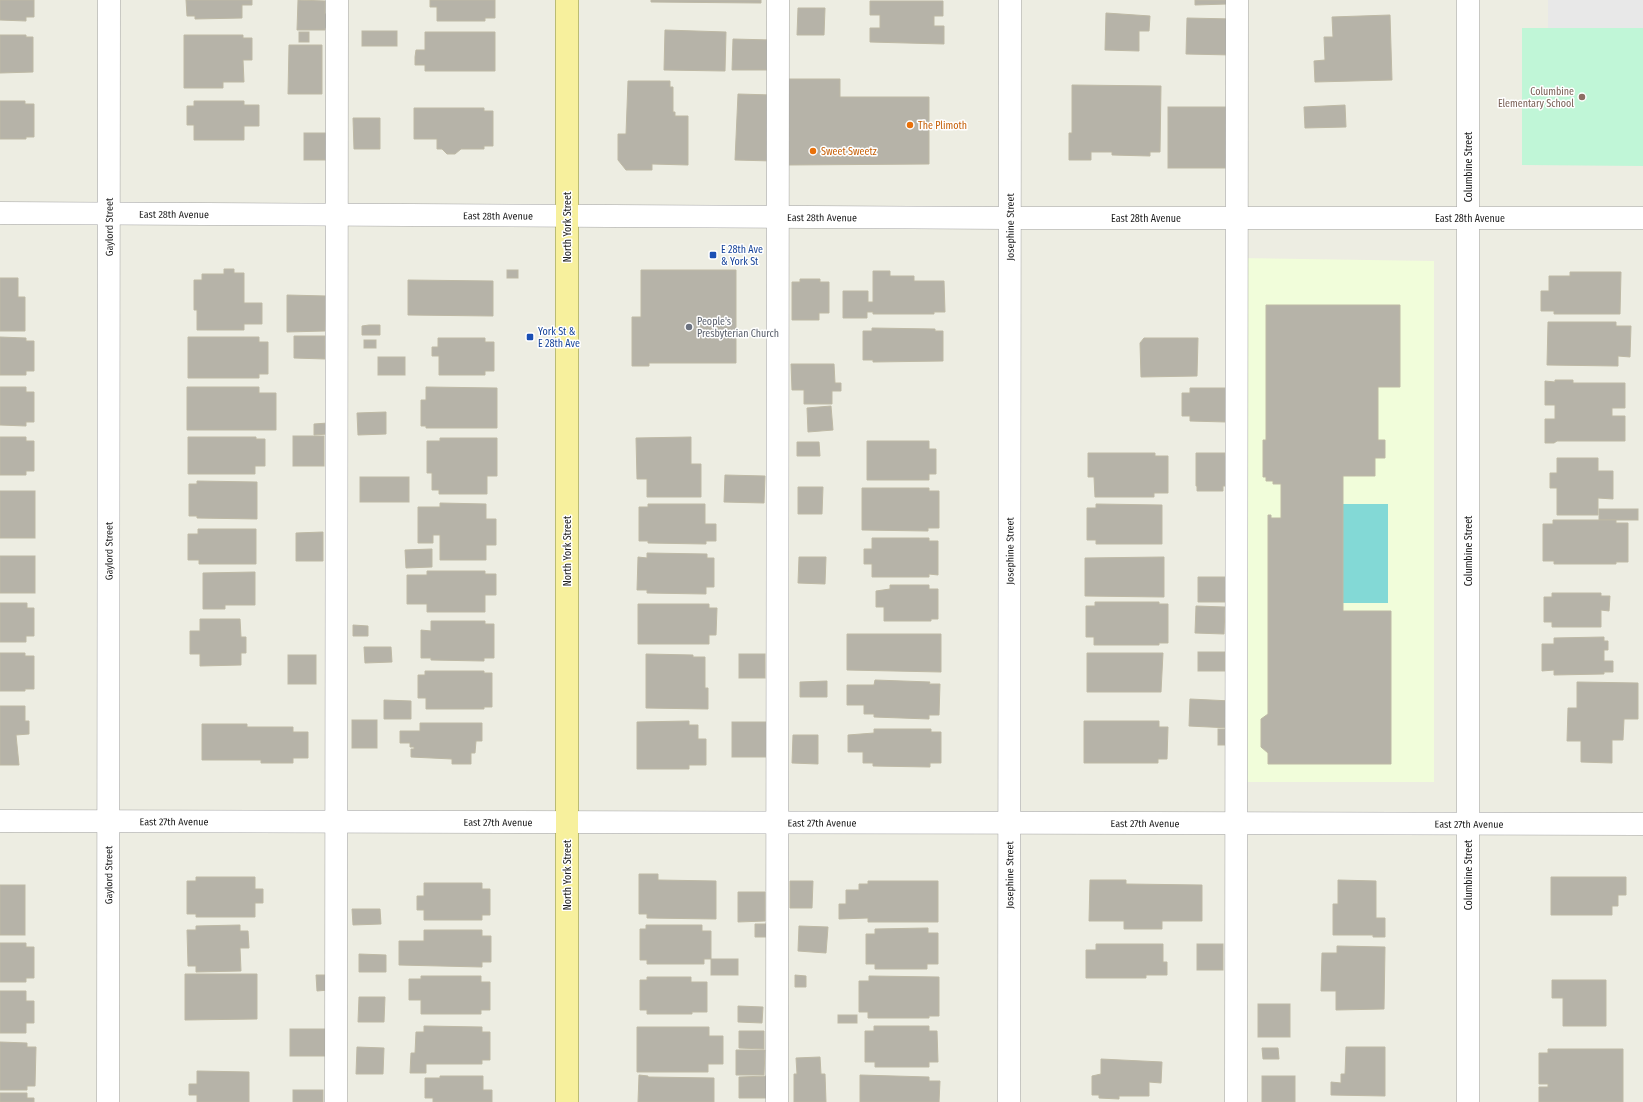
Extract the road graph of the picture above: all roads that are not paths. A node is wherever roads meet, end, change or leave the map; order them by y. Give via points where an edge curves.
1 (109, 0) edge
2 (337, 0) edge
3 (567, 0) edge
4 (778, 0) edge
5 (1010, 0) edge
6 (1237, 0) edge
7 (1468, 0) edge
8 (0, 213) edge
9 (109, 213) junction
10 (337, 214) junction
11 (567, 215) junction
12 (778, 216) junction
13 (1010, 218) junction
14 (1236, 218) junction
15 (1468, 218) junction
16 (1643, 218) edge
17 (0, 821) edge
18 (108, 821) junction
19 (336, 821) junction
20 (567, 821) junction
21 (777, 823) junction
22 (1009, 823) junction
23 (1236, 824) junction
24 (1468, 824) junction
25 (1643, 824) edge
26 (108, 1102) edge
27 (336, 1102) edge
28 (567, 1102) edge
29 (777, 1102) edge
30 (1009, 1102) edge
31 (1236, 1102) edge
32 (1468, 1102) edge

1 - 9 street, Gaylord Street
2 - 10 street
3 - 11 main road, North York Street
4 - 12 street
5 - 13 street, Josephine Street
6 - 14 street
7 - 15 street, Columbine Street
8 - 9 street, East 28th Avenue
9 - 10 street, East 28th Avenue
9 - 18 street, Gaylord Street
10 - 11 street, East 28th Avenue
10 - 19 street
11 - 12 street, East 28th Avenue
11 - 20 main road, North York Street
12 - 13 street, East 28th Avenue
12 - 21 street
13 - 14 street, East 28th Avenue
13 - 22 street, Josephine Street
14 - 15 street, East 28th Avenue
14 - 23 street
15 - 16 street, East 28th Avenue
15 - 24 street, Columbine Street
17 - 18 street, East 27th Avenue
18 - 19 street, East 27th Avenue
18 - 26 street, Gaylord Street
19 - 20 street, East 27th Avenue
19 - 27 street
20 - 21 street, East 27th Avenue
20 - 28 main road, North York Street
21 - 22 street, East 27th Avenue
21 - 29 street
22 - 23 street, East 27th Avenue
22 - 30 street, Josephine Street
23 - 24 street, East 27th Avenue
23 - 31 street
24 - 25 street, East 27th Avenue
24 - 32 street, Columbine Street

